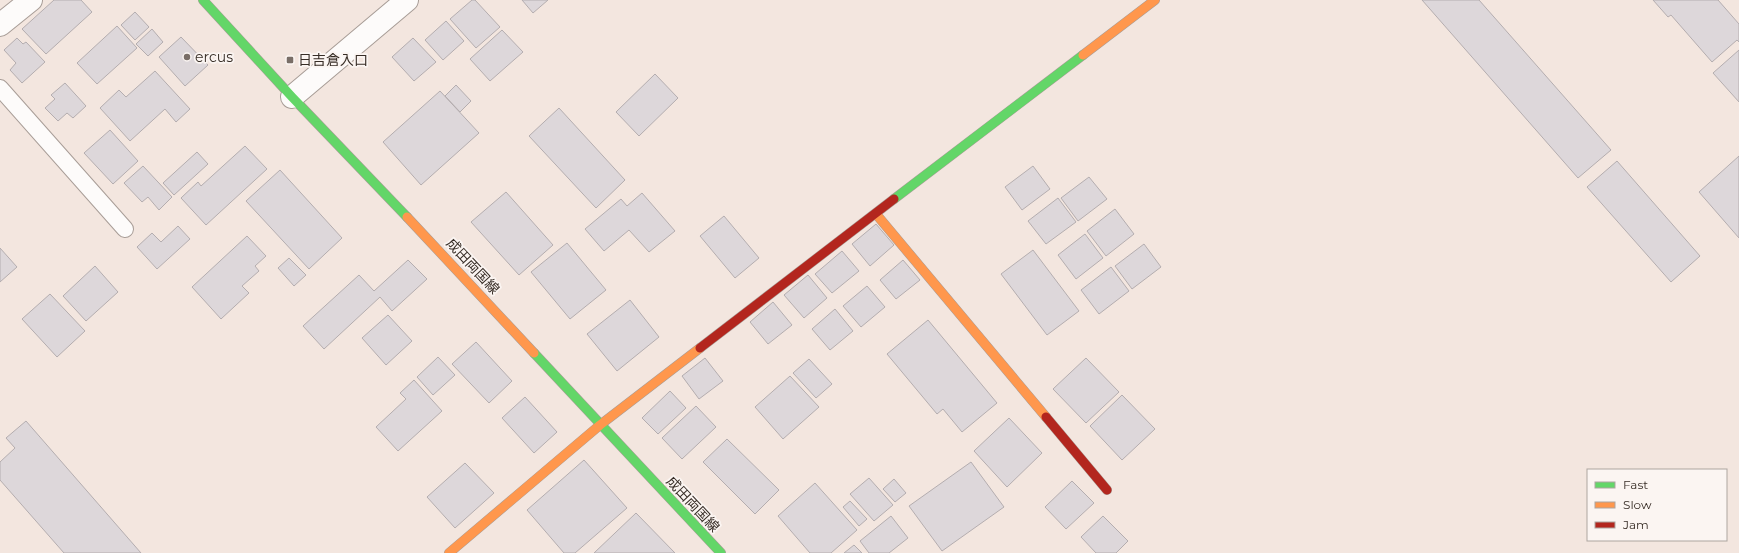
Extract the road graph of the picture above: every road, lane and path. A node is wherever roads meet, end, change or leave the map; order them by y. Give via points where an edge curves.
1 (31, 0) edge
2 (203, 0) edge
3 (406, 0) edge
4 (1156, 0) edge
5 (0, 25) edge
6 (0, 88) edge
7 (292, 97) junction
8 (876, 214) junction
9 (125, 229) dead end
10 (600, 425) junction
11 (1107, 490) dead end
12 (449, 553) edge
13 (721, 553) edge

1 - 5 street
2 - 7 street, 成田両国線
3 - 7 street
4 - 8 street
6 - 9 lane
7 - 10 street, 成田両国線 via 467,280
8 - 10 street
8 - 11 street
10 - 12 street
10 - 13 street, 成田両国線

